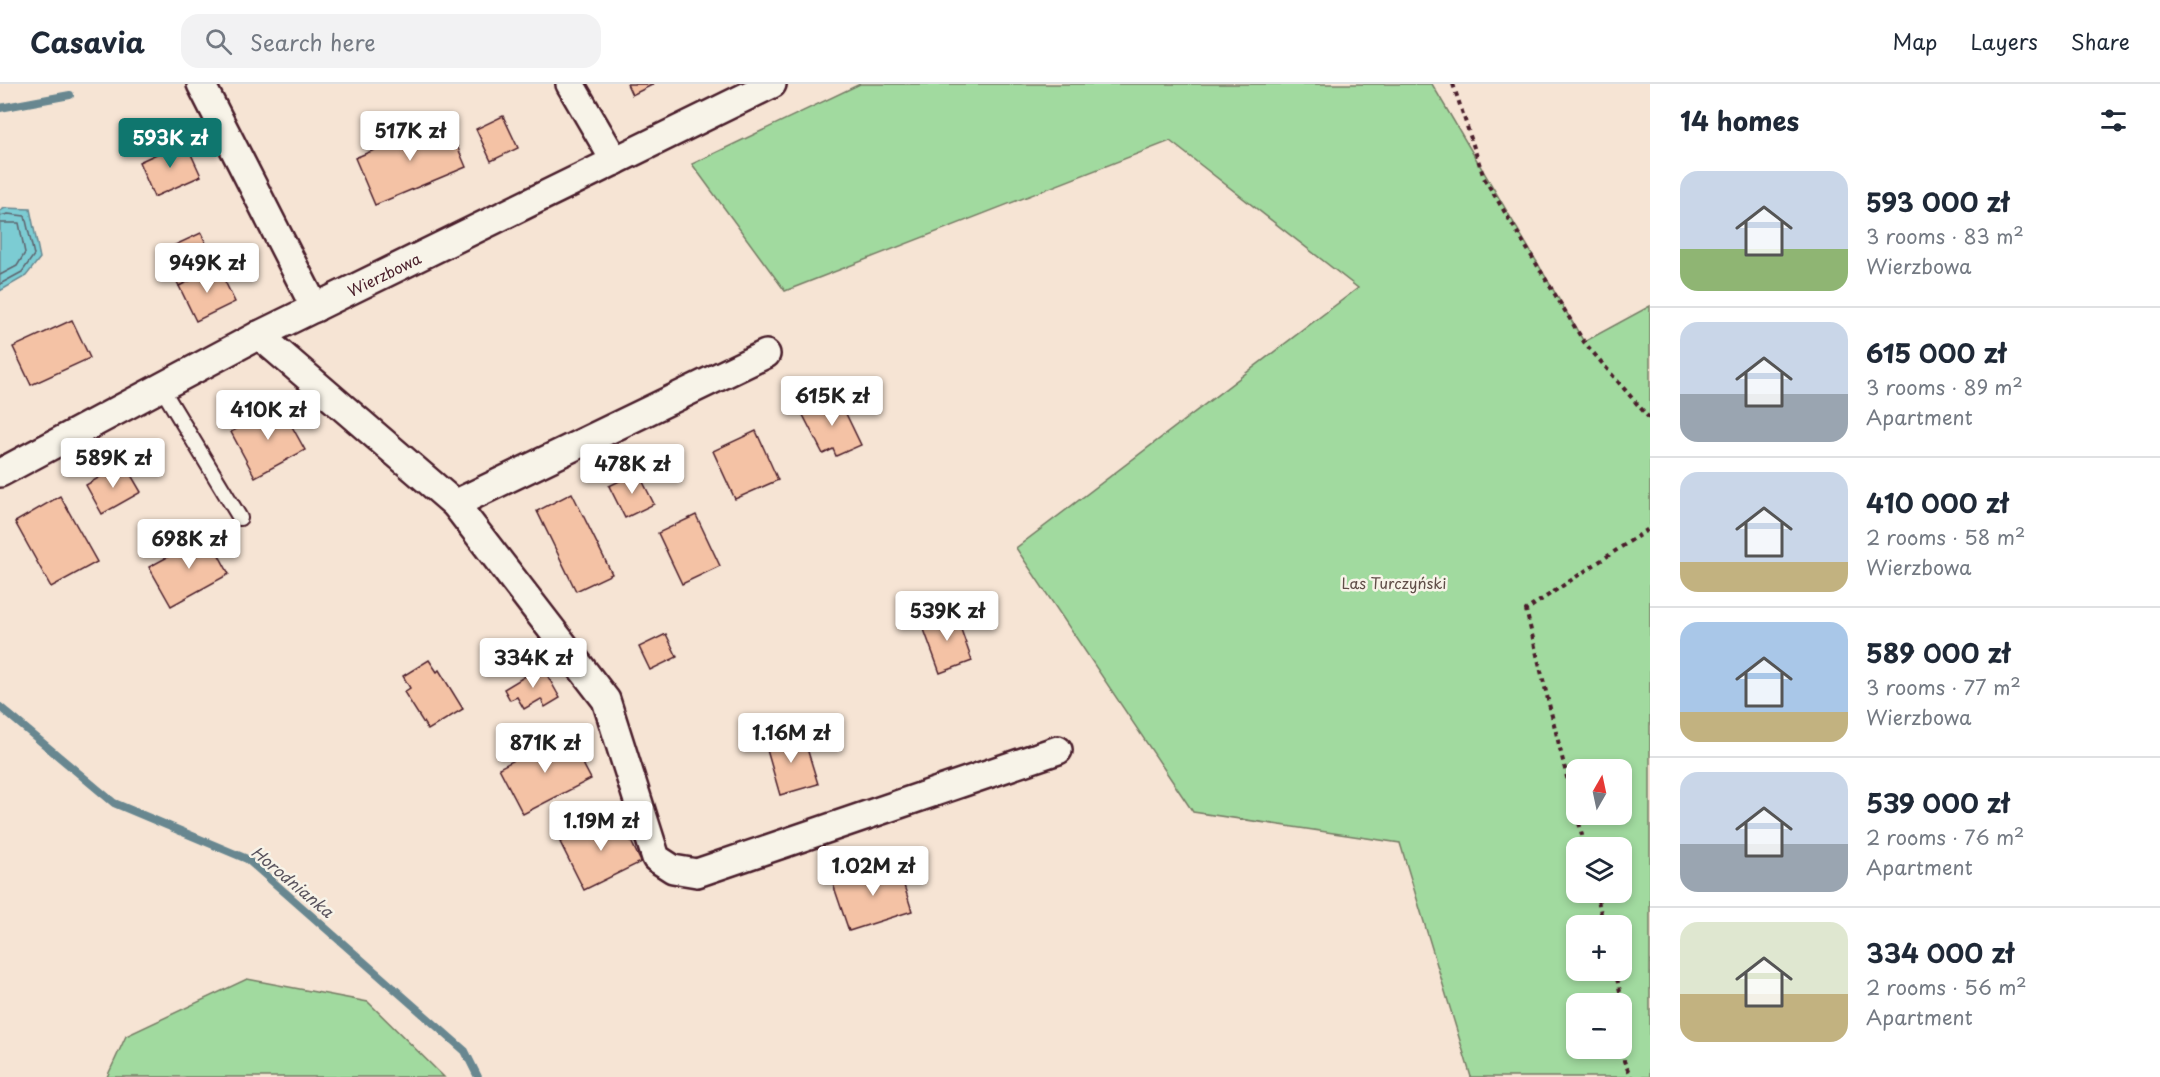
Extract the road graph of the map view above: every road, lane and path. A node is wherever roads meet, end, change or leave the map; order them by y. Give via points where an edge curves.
1 (201, 84) edge
2 (570, 84) edge
3 (772, 84) edge
4 (1453, 84) edge
5 (615, 161) junction
6 (315, 308) junction
7 (259, 335) junction
8 (766, 354) dead end
9 (161, 387) junction
10 (1650, 419) edge
11 (0, 473) edge
12 (454, 504) junction
13 (240, 518) dead end
14 (1650, 528) edge
15 (1058, 750) dead end
16 (1566, 773) edge
17 (1618, 981) edge
18 (1631, 1077) edge

1 - 6 street
2 - 5 street
3 - 5 street, Wierzbowa
4 - 10 path via 1484,178 1584,342
5 - 6 street, Wierzbowa
6 - 7 street, Wierzbowa
7 - 9 street, Wierzbowa
7 - 12 street
8 - 12 street
9 - 11 street, Wierzbowa
9 - 13 lane
12 - 15 street via 606,700 656,858 673,869 697,873
14 - 16 path via 1526,610
17 - 18 path via 1624,1061

